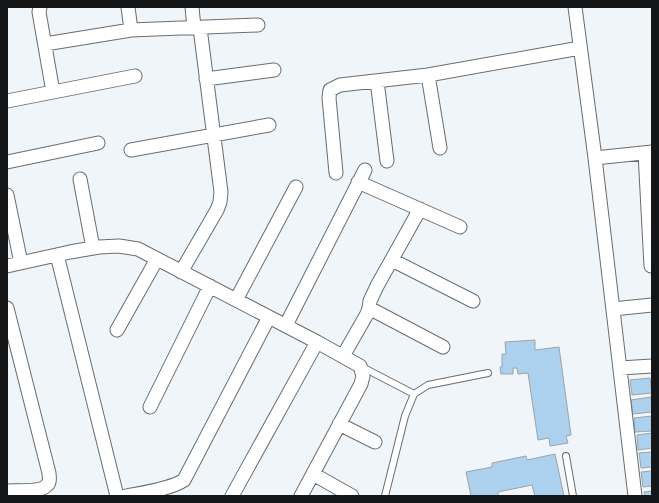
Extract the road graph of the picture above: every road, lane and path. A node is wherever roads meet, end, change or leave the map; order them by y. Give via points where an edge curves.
1 (40, 7) edge
2 (128, 7) edge
3 (192, 7) edge
4 (575, 7) edge
5 (258, 25) dead end
6 (197, 28) junction
7 (131, 30) junction
8 (45, 44) junction
9 (580, 48) junction
10 (274, 70) dead end
11 (428, 75) junction
12 (135, 76) dead end
13 (206, 80) junction
14 (377, 81) junction
15 (53, 92) junction
16 (7, 101) edge
17 (269, 125) dead end
18 (214, 135) junction
19 (98, 143) dead end
20 (440, 148) dead end
21 (131, 150) dead end
22 (649, 153) edge
23 (595, 158) junction
24 (7, 162) edge
25 (386, 162) dead end
26 (365, 170) dead end
27 (336, 173) dead end
28 (80, 179) dead end
29 (358, 182) junction
30 (296, 188) dead end
31 (7, 195) edge
32 (420, 209) junction
33 (460, 227) dead end
34 (93, 248) junction
35 (57, 255) junction
36 (157, 259) junction
37 (392, 260) junction
38 (21, 263) junction
39 (7, 266) edge
40 (651, 266) edge
41 (181, 272) junction
42 (210, 286) junction
43 (236, 300) junction
44 (472, 300) dead end
45 (652, 305) edge
46 (7, 308) edge
47 (369, 308) junction
48 (613, 310) junction
49 (269, 317) junction
50 (286, 326) junction
51 (117, 330) dead end
52 (318, 342) junction
53 (443, 347) dead end
54 (343, 356) junction
55 (360, 366) junction
56 (652, 366) edge
57 (620, 368) junction
58 (488, 373) dead end
59 (414, 394) junction
60 (150, 407) dead end
61 (339, 424) junction
62 (375, 442) dead end
63 (566, 456) dead end
64 (312, 474) junction
65 (7, 490) edge
66 (117, 496) edge
67 (126, 496) edge
68 (232, 496) edge
69 (300, 496) edge
70 (352, 496) edge
71 (385, 496) edge
72 (573, 496) edge
73 (635, 496) edge

1 - 8 street
2 - 7 street
3 - 6 street
4 - 9 street
5 - 6 street
6 - 7 street
6 - 13 street
7 - 8 street
8 - 15 street
9 - 11 street
9 - 23 street
10 - 13 street
11 - 14 street
11 - 20 street
12 - 15 street
13 - 18 street
14 - 25 street
14 - 27 street via 340,85 330,90
15 - 16 street
17 - 18 street
18 - 21 street
18 - 41 street via 220,202
19 - 24 street
22 - 23 street
22 - 40 street
23 - 48 street
26 - 29 street
28 - 34 street
29 - 32 street
29 - 50 street
30 - 43 street
31 - 38 street
32 - 33 street
32 - 37 street
34 - 35 street
34 - 36 street via 119,246 138,249
35 - 38 street
35 - 66 street
36 - 41 street
36 - 51 street
37 - 44 street
37 - 47 street via 377,286
38 - 39 street
41 - 42 street
42 - 43 street
42 - 60 street
43 - 49 street
45 - 48 street
46 - 65 street via 50,480 48,485 38,490
47 - 53 street
47 - 54 street
48 - 57 street
49 - 50 street
49 - 67 street via 184,480 170,487
50 - 52 street
52 - 54 street
52 - 68 street
54 - 55 street
55 - 59 lane
55 - 61 street via 363,376 361,384
56 - 57 street
57 - 73 street
58 - 59 lane via 428,385
59 - 71 lane via 405,416
61 - 62 street
61 - 64 street
63 - 72 lane
64 - 69 street
64 - 70 street

